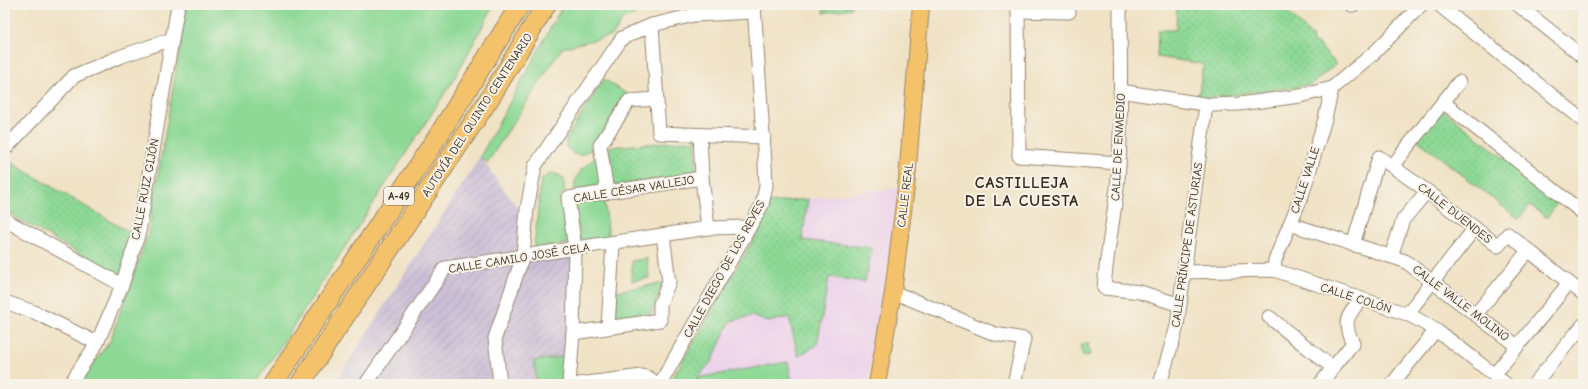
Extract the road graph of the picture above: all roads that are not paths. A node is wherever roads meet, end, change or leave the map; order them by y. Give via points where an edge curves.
1 (178, 5) edge
2 (520, 5) edge
3 (546, 5) edge
4 (921, 5) edge
5 (1120, 5) edge
6 (1421, 5) edge
7 (1439, 5) edge
8 (1518, 5) edge
9 (754, 8) edge
10 (1018, 8) edge
11 (1069, 12) dead end
12 (652, 25) junction
13 (172, 39) junction
14 (1583, 57) edge
15 (1459, 82) dead end
16 (1332, 88) junction
17 (1120, 91) junction
18 (656, 99) junction
19 (1443, 102) junction
20 (1206, 105) junction
21 (1583, 120) edge
22 (700, 135) junction
23 (764, 137) junction
24 (5, 149) edge
25 (1119, 163) junction
26 (1393, 165) junction
27 (702, 178) junction
28 (1427, 191) junction
29 (607, 192) junction
30 (1583, 213) edge
31 (5, 220) edge
32 (1290, 224) junction
33 (749, 227) junction
34 (708, 228) junction
35 (1475, 228) junction
36 (663, 235) junction
37 (613, 244) junction
38 (1353, 245) junction
39 (575, 249) junction
40 (1528, 251) junction
41 (523, 256) junction
42 (1391, 256) junction
43 (1274, 270) junction
44 (1185, 272) junction
45 (1433, 282) junction
46 (1569, 283) junction
47 (122, 284) junction
48 (893, 292) junction
49 (1583, 294) edge
50 (1360, 300) junction
51 (5, 302) edge
52 (1180, 305) junction
53 (1407, 314) junction
54 (1476, 314) junction
55 (1269, 317) dead end
56 (1583, 325) edge
57 (608, 327) junction
58 (1436, 330) junction
59 (573, 333) junction
60 (97, 343) junction
61 (1517, 346) junction
62 (1333, 368) junction
63 (1494, 375) junction
64 (602, 382) edge
65 (1014, 382) edge
66 (70, 384) edge
67 (273, 384) edge
68 (300, 384) edge
69 (366, 384) edge
70 (500, 384) edge
71 (569, 384) edge
72 (579, 384) edge
73 (656, 384) edge
74 (660, 384) edge
75 (877, 384) edge
76 (1160, 384) edge
77 (1320, 384) edge
78 (1392, 384) edge
79 (1506, 384) edge
80 (1534, 384) edge

1 - 13 street, CALLE RUIZ GIJÓN
2 - 67 highway, AUTOVÍA DEL QUINTO CENTENARIO / A-49 via 440,133
3 - 68 highway, AUTOVÍA DEL QUINTO CENTENARIO / A-49 via 491,96
4 - 48 main road, CALLE REAL via 911,148
5 - 17 street, CALLE DE ENMEDIO
6 - 16 street via 1374,54
7 - 21 street
8 - 14 street
9 - 12 street via 694,15
9 - 23 street, CALLE DIEGO DE LOS REYES
10 - 11 street
10 - 25 street via 1019,156
12 - 18 street
12 - 41 street via 622,38 535,166 527,209
13 - 24 street via 74,76
13 - 47 street, CALLE RUIZ GIJÓN via 139,232
15 - 19 street
16 - 20 street via 1300,96 1239,104
16 - 32 street, CALLE VALLE via 1302,195
17 - 20 street
17 - 25 street, CALLE DE ENMEDIO
18 - 22 street via 660,133
18 - 29 street via 629,101 600,144
19 - 26 street
19 - 30 street
20 - 44 street, CALLE PRÍNCIPE DE ASTURIAS
22 - 23 street
22 - 27 street
23 - 33 street, CALLE DIEGO DE LOS REYES via 766,186 762,205
25 - 52 street, CALLE DE ENMEDIO via 1104,288 1140,292
26 - 28 street, CALLE DUENDES
26 - 38 street, CALLE DUENDES via 1379,157
27 - 29 street, CALLE CÉSAR VALLEJO
27 - 34 street
28 - 35 street, CALLE DUENDES
28 - 42 street via 1403,220
29 - 39 street, CALLE CÉSAR VALLEJO via 568,198
31 - 47 street
32 - 38 street, CALLE VALLE MOLINO
32 - 43 street, CALLE VALLE
33 - 34 street, CALLE CAMILO JOSÉ CELA
33 - 74 street, CALLE DIEGO DE LOS REYES
34 - 36 street, CALLE CAMILO JOSÉ CELA
35 - 40 street, CALLE DUENDES via 1498,246 1508,234
35 - 45 street
36 - 37 street, CALLE CAMILO JOSÉ CELA
36 - 57 street via 669,282 660,304 660,320
37 - 39 street, CALLE CAMILO JOSÉ CELA
37 - 57 street
38 - 42 street, CALLE VALLE MOLINO
39 - 41 street, CALLE CAMILO JOSÉ CELA
39 - 59 street
40 - 46 street, CALLE DUENDES
40 - 54 street
41 - 69 street, CALLE CAMILO JOSÉ CELA via 445,268
41 - 70 street via 495,338
42 - 45 street, CALLE VALLE MOLINO via 1405,261
43 - 44 street, CALLE COLÓN
43 - 50 street, CALLE COLÓN
44 - 52 street, CALLE PRÍNCIPE DE ASTURIAS
45 - 53 street
45 - 54 street, CALLE VALLE MOLINO
46 - 49 street, CALLE DUENDES
46 - 61 street
47 - 60 street, CALLE RUIZ GIJÓN
48 - 65 street via 995,334 1024,339
48 - 75 main road, CALLE REAL
50 - 53 street, CALLE COLÓN
50 - 62 street via 1347,317 1347,331 1353,343
51 - 60 street via 34,312
52 - 76 street, CALLE PRÍNCIPE DE ASTURIAS via 1177,326
53 - 58 street, CALLE COLÓN
54 - 61 street, CALLE VALLE MOLINO
55 - 62 street
56 - 80 street
57 - 59 street
58 - 63 street, CALLE COLÓN
58 - 78 street
59 - 71 street
60 - 66 street, CALLE RUIZ GIJÓN
61 - 63 street
62 - 77 street
63 - 79 street, CALLE COLÓN
64 - 72 street
64 - 73 street via 642,376

